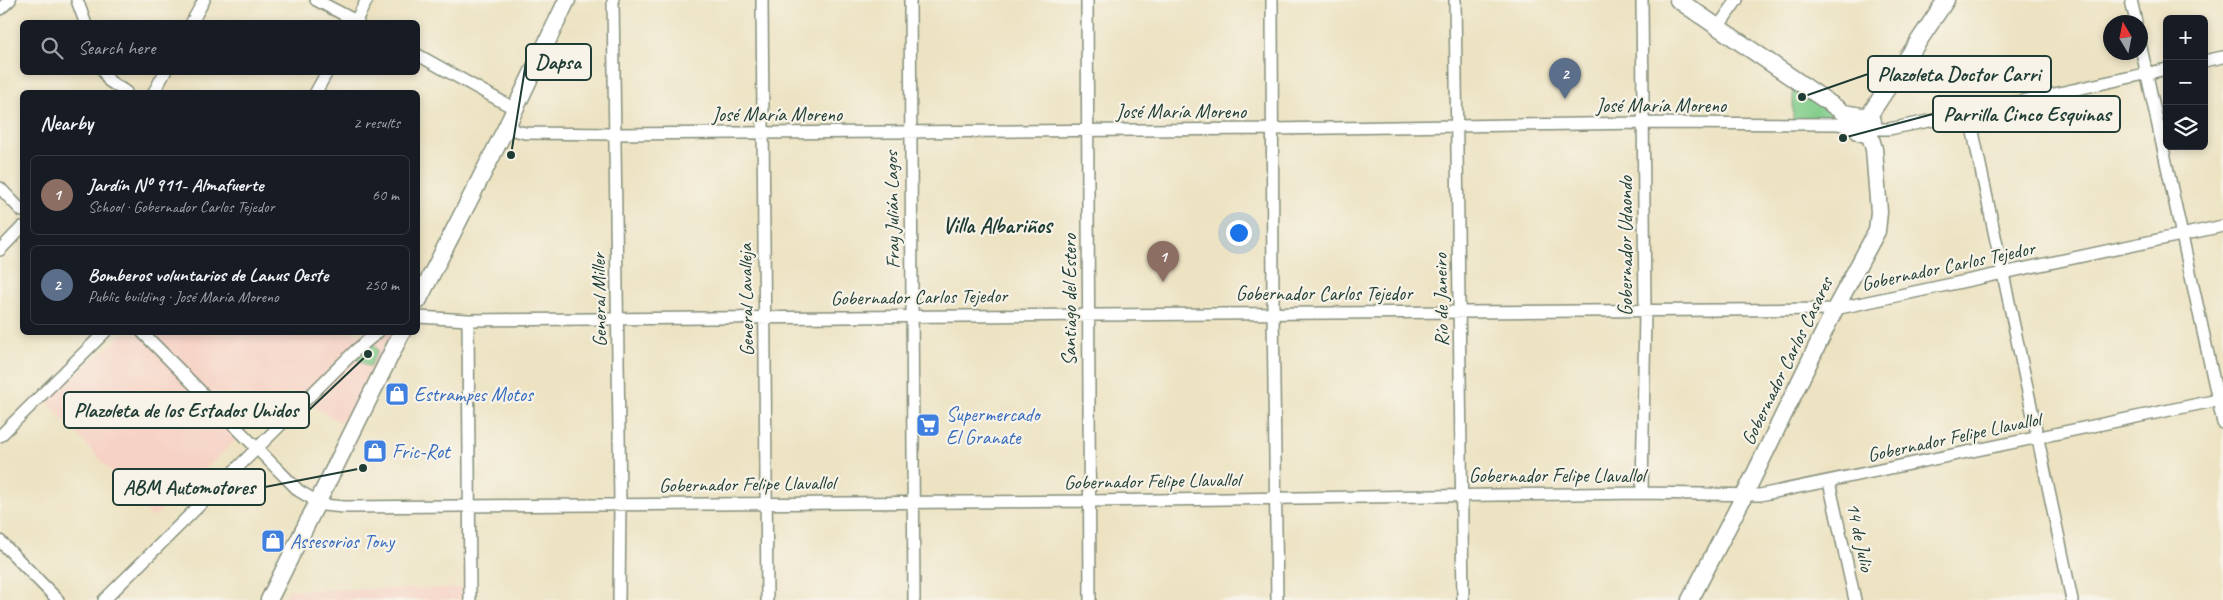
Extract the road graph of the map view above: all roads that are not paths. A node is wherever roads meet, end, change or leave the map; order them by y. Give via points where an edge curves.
1 (10, 0) edge
2 (77, 0) edge
3 (204, 0) edge
4 (316, 0) edge
5 (367, 0) edge
6 (567, 0) edge
7 (613, 0) edge
8 (762, 0) edge
9 (910, 0) edge
10 (1087, 0) edge
11 (1272, 0) edge
12 (1455, 0) edge
13 (1642, 0) edge
14 (1678, 0) edge
15 (1737, 0) edge
16 (1946, 0) edge
17 (2131, 0) edge
18 (0, 8) edge
19 (2134, 15) edge
20 (84, 20) edge
21 (193, 20) edge
22 (352, 20) edge
23 (357, 20) edge
24 (1718, 27) junction
25 (420, 56) edge
26 (2223, 57) edge
27 (2144, 60) edge
28 (2208, 60) edge
29 (2163, 70) edge
30 (2147, 73) junction
31 (106, 75) edge
32 (163, 75) edge
33 (325, 75) edge
34 (123, 90) edge
35 (155, 90) edge
36 (317, 90) edge
37 (515, 109) junction
38 (1969, 113) junction
39 (1643, 123) junction
40 (1864, 125) junction
41 (1457, 126) junction
42 (506, 128) junction
43 (1272, 129) junction
44 (1087, 130) junction
45 (762, 132) junction
46 (910, 132) junction
47 (614, 134) junction
48 (0, 188) edge
49 (20, 209) edge
50 (2223, 226) edge
51 (20, 229) edge
52 (2182, 235) junction
53 (0, 250) edge
54 (2003, 274) junction
55 (420, 297) edge
56 (1836, 309) junction
57 (1645, 310) junction
58 (1461, 311) junction
59 (1273, 312) junction
60 (1088, 314) junction
61 (912, 316) junction
62 (420, 317) edge
63 (618, 317) junction
64 (765, 317) junction
65 (468, 320) junction
66 (102, 335) edge
67 (145, 335) edge
68 (374, 335) edge
69 (400, 335) edge
70 (2220, 400) edge
71 (2223, 423) edge
72 (0, 436) edge
73 (2039, 438) junction
74 (257, 448) junction
75 (1829, 482) junction
76 (1642, 493) junction
77 (1463, 494) junction
78 (1745, 494) junction
79 (1276, 498) junction
80 (914, 501) junction
81 (1090, 501) junction
82 (317, 502) junction
83 (766, 503) junction
84 (620, 504) junction
85 (470, 507) junction
86 (0, 541) edge
87 (58, 600) edge
88 (104, 600) edge
89 (269, 600) edge
90 (470, 600) edge
91 (619, 600) edge
92 (767, 600) edge
93 (914, 600) edge
94 (1090, 600) edge
95 (1277, 600) edge
96 (1464, 600) edge
97 (1690, 600) edge
98 (1855, 600) edge
99 (2072, 600) edge

1 - 18 street
2 - 20 street
3 - 21 street
4 - 22 street
5 - 23 street
6 - 37 street
7 - 47 street, General Miller
8 - 45 street, General Lavalleja
9 - 46 street, Fray Julián Lagos
10 - 44 street, Santiago del Estero
11 - 43 street
12 - 41 street, Río de Janeiro
13 - 39 street, Gobernador Udaondo
14 - 24 street
15 - 24 street
16 - 40 street
17 - 19 street
24 - 40 street
25 - 37 street
26 - 28 street
27 - 30 street
29 - 30 street, José María Moreno
30 - 38 street, José María Moreno
30 - 52 street
31 - 34 street
32 - 35 street
33 - 36 street
37 - 42 street
38 - 40 street, José María Moreno via 1889,129
38 - 54 street
39 - 40 street, José María Moreno
39 - 41 street, José María Moreno
39 - 57 street, Gobernador Udaondo
40 - 56 street, Gobernador Carlos Casares via 1874,149 1878,226
41 - 43 street, José María Moreno
41 - 58 street, Río de Janeiro
42 - 47 street, José María Moreno via 525,133
42 - 55 street
43 - 44 street, José María Moreno
43 - 59 street
44 - 46 street, José María Moreno
44 - 60 street, Santiago del Estero
45 - 46 street, José María Moreno
45 - 47 street, José María Moreno
45 - 64 street, General Lavalleja
46 - 61 street, Fray Julián Lagos
47 - 63 street, General Miller
48 - 49 street
50 - 52 street, Gobernador Carlos Tejedor
51 - 53 street
52 - 54 street, Gobernador Carlos Tejedor
52 - 70 street
54 - 56 street, Gobernador Carlos Tejedor
54 - 73 street
56 - 57 street, Gobernador Carlos Tejedor
56 - 78 street, Gobernador Carlos Casares
57 - 58 street, Gobernador Carlos Tejedor
57 - 76 street, Gobernador Udaondo
58 - 59 street, Gobernador Carlos Tejedor
58 - 77 street, Río de Janeiro
59 - 60 street, Gobernador Carlos Tejedor
59 - 79 street
60 - 61 street, Gobernador Carlos Tejedor
60 - 81 street, Santiago del Estero
61 - 64 street, Gobernador Carlos Tejedor
61 - 80 street, Fray Julián Lagos
62 - 65 street, Gobernador Carlos Tejedor
63 - 64 street, Gobernador Carlos Tejedor
63 - 65 street, Gobernador Carlos Tejedor
63 - 84 street, General Miller
64 - 83 street, General Lavalleja
65 - 85 street
66 - 72 street
67 - 74 street, Gobernador Felipe Llavallol
68 - 74 street
69 - 82 street
70 - 71 street
70 - 73 street, Gobernador Felipe Llavallol
73 - 75 street, Gobernador Felipe Llavallol
73 - 99 street
74 - 82 street, Gobernador Felipe Llavallol via 299,491
74 - 88 street
75 - 78 street, Gobernador Felipe Llavallol via 1769,494
75 - 98 street, 14 de Julio
76 - 77 street, Gobernador Felipe Llavallol
76 - 78 street, Gobernador Felipe Llavallol
77 - 79 street, Gobernador Felipe Llavallol
77 - 96 street, Río de Janeiro
78 - 97 street, Gobernador Carlos Casares
79 - 81 street, Gobernador Felipe Llavallol
79 - 95 street
80 - 81 street, Gobernador Felipe Llavallol
80 - 83 street, Gobernador Felipe Llavallol
80 - 93 street, Fray Julián Lagos
81 - 94 street, Santiago del Estero
82 - 85 street, Gobernador Felipe Llavallol via 344,507
82 - 89 street
83 - 84 street, Gobernador Felipe Llavallol
83 - 92 street, General Lavalleja
84 - 85 street, Gobernador Felipe Llavallol
84 - 91 street, General Miller
85 - 90 street
86 - 87 street

